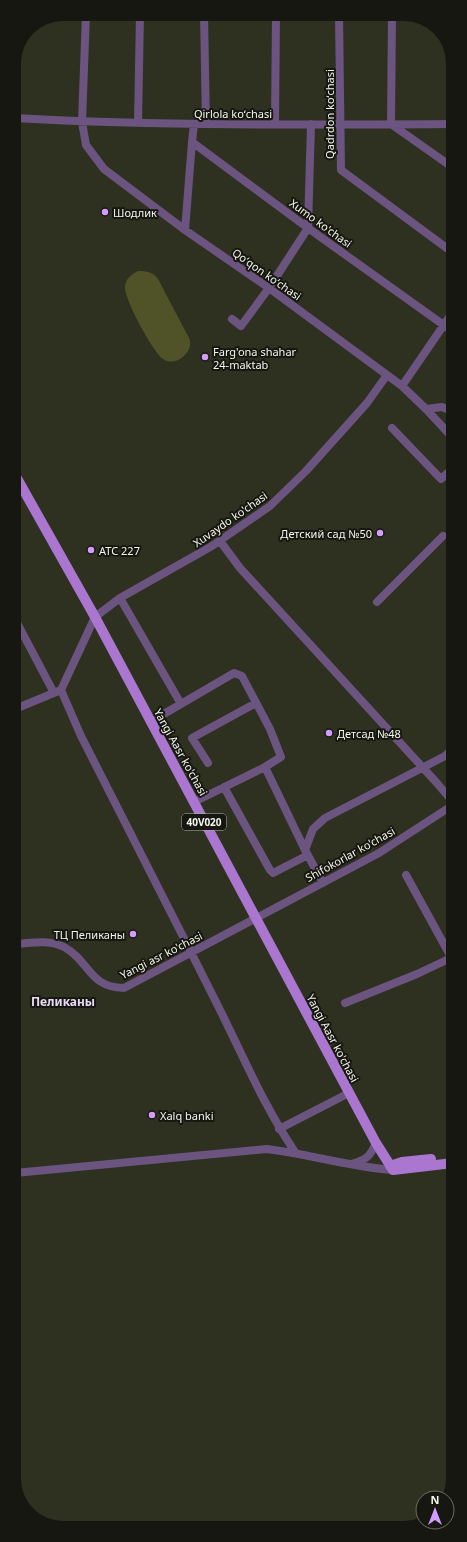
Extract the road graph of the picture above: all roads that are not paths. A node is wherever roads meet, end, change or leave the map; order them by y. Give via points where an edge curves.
1 (86, 21) edge
2 (140, 21) edge
3 (204, 21) edge
4 (276, 21) edge
5 (339, 21) edge
6 (392, 21) edge
7 (21, 118) edge
8 (82, 122) junction
9 (138, 123) junction
10 (194, 124) junction
11 (206, 124) junction
12 (275, 124) junction
13 (311, 124) junction
14 (340, 124) junction
15 (391, 124) junction
16 (446, 124) edge
17 (192, 142) junction
18 (446, 163) edge
19 (308, 228) junction
20 (185, 230) junction
21 (446, 248) edge
22 (269, 288) junction
23 (232, 319) dead end
24 (446, 322) edge
25 (444, 325) junction
26 (387, 375) junction
27 (402, 386) junction
28 (426, 409) junction
29 (446, 409) edge
30 (392, 428) dead end
31 (446, 431) edge
32 (446, 475) edge
33 (21, 491) edge
34 (443, 536) dead end
35 (220, 541) junction
36 (120, 598) junction
37 (377, 602) dead end
38 (94, 617) junction
39 (21, 629) edge
40 (57, 692) junction
41 (256, 703) junction
42 (181, 704) junction
43 (21, 706) edge
44 (150, 722) junction
45 (446, 755) edge
46 (208, 763) dead end
47 (265, 767) junction
48 (422, 768) junction
49 (224, 787) junction
50 (446, 794) edge
51 (194, 802) junction
52 (446, 809) edge
53 (306, 852) junction
54 (406, 875) dead end
55 (323, 883) junction
56 (255, 918) junction
57 (21, 944) edge
58 (446, 946) edge
59 (191, 952) junction
60 (446, 960) edge
61 (346, 1003) dead end
62 (349, 1093) junction
63 (279, 1128) junction
64 (376, 1143) junction
65 (295, 1152) junction
66 (446, 1158) edge
67 (446, 1163) edge
68 (348, 1165) junction
69 (396, 1167) junction
70 (21, 1172) edge

1 - 8 street, Qoʻqon koʻchasi
2 - 9 street
3 - 11 street
4 - 12 street
5 - 14 street, Qadrdon koʻchasi
6 - 15 street
7 - 8 street, Qirlola koʻchasi
8 - 9 street, Qirlola koʻchasi
8 - 20 street, Qoʻqon koʻchasi via 86,145 104,169
9 - 10 street, Qirlola koʻchasi
10 - 11 street, Qirlola koʻchasi
10 - 17 street
11 - 12 street, Qirlola koʻchasi
12 - 13 street, Qirlola koʻchasi
13 - 14 street, Qirlola koʻchasi
13 - 19 street
14 - 15 street, Qirlola koʻchasi
14 - 21 street, Qadrdon koʻchasi via 341,170
15 - 16 street, Qirlola koʻchasi
15 - 18 street
17 - 19 street, Xumo ko'chasi
17 - 20 street
19 - 22 street
19 - 25 street, Xumo ko'chasi
20 - 22 street, Qoʻqon koʻchasi
22 - 23 street via 241,326
22 - 26 street, Qoʻqon koʻchasi
24 - 25 street
25 - 27 street
26 - 27 street, Qoʻqon koʻchasi
26 - 35 street, Xuvaydo ko'chasi via 367,403 306,471 270,506
27 - 28 street, Qoʻqon koʻchasi
28 - 29 street
28 - 31 street, Qoʻqon koʻchasi
30 - 32 street via 442,479
33 - 38 main road, Yangi Aasr ko'chasi / 40V020
34 - 37 street
35 - 36 street, Xuvaydo ko'chasi
35 - 48 street via 240,568
36 - 38 street, Xuvaydo ko'chasi
36 - 42 street
38 - 40 street
38 - 44 main road, Yangi Aasr ko'chasi / 40V020
39 - 40 street
40 - 43 street
40 - 59 street
41 - 42 street via 242,676 234,673
41 - 46 street via 192,738
41 - 47 street via 281,756
42 - 44 street
44 - 51 main road, Yangi Aasr ko'chasi / 40V020
45 - 48 street
47 - 49 street
47 - 53 street
48 - 50 street
48 - 53 street via 325,818 313,829
49 - 51 street
49 - 53 street via 273,873
51 - 56 main road, Yangi Aasr ko'chasi / 40V020
52 - 55 street, Shifokorlar ko'chasi via 379,853
53 - 55 street
54 - 58 street
55 - 56 street, Shifokorlar ko'chasi
56 - 59 street, Yangi asr ko'chasi
56 - 62 main road, Yangi Aasr ko'chasi / 40V020
57 - 59 street, Yangi asr ko'chasi via 45,942 64,947 91,975 115,988 124,988
59 - 63 street
60 - 61 street
62 - 63 street
62 - 64 main road, Yangi Aasr ko'chasi / 40V020
63 - 65 street
64 - 68 street via 370,1156 365,1160
64 - 69 main road, Yangi Aasr ko'chasi / 40V020
65 - 68 street
65 - 70 street via 252,1150
66 - 69 main road
67 - 69 main road
68 - 69 street via 370,1169

